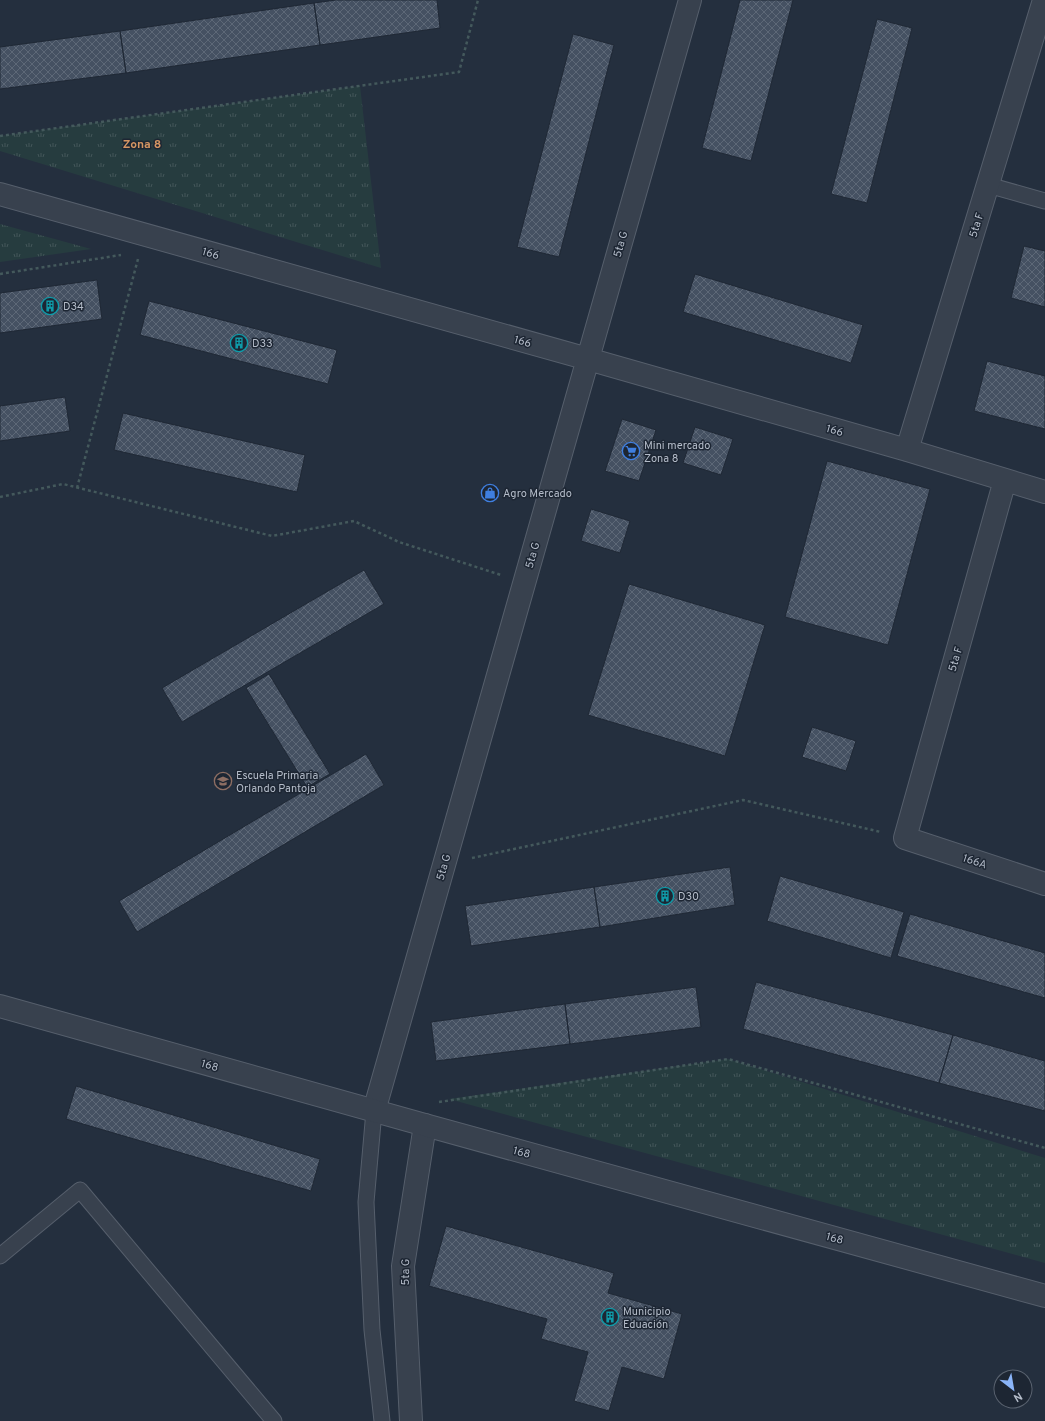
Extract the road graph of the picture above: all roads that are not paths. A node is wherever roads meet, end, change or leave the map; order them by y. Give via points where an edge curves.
1 (690, 0) edge
2 (1044, 0) edge
3 (988, 185) junction
4 (0, 194) edge
5 (1045, 201) edge
6 (588, 359) junction
7 (907, 450) junction
8 (1005, 480) junction
9 (1045, 492) edge
10 (905, 838) joint
11 (1045, 884) edge
12 (0, 1006) edge
13 (374, 1111) junction
14 (425, 1125) junction
15 (0, 1256) edge
16 (1045, 1296) edge
17 (274, 1421) edge
18 (382, 1421) edge
19 (411, 1421) edge

1 - 6 street, 5ta G
2 - 3 street, 5ta F
3 - 5 lane
3 - 7 street, 5ta F
4 - 6 street, 166 via 142,243
6 - 7 street, 166
6 - 13 street, 5ta G
7 - 8 street, 166
8 - 9 street, 166
8 - 10 street, 5ta F
10 - 11 street, 166A
12 - 13 street, 168
13 - 14 street, 168
13 - 18 lane via 366,1202 372,1330
14 - 16 street, 168
14 - 19 street, 5ta G via 403,1266
15 - 17 lane via 80,1190

